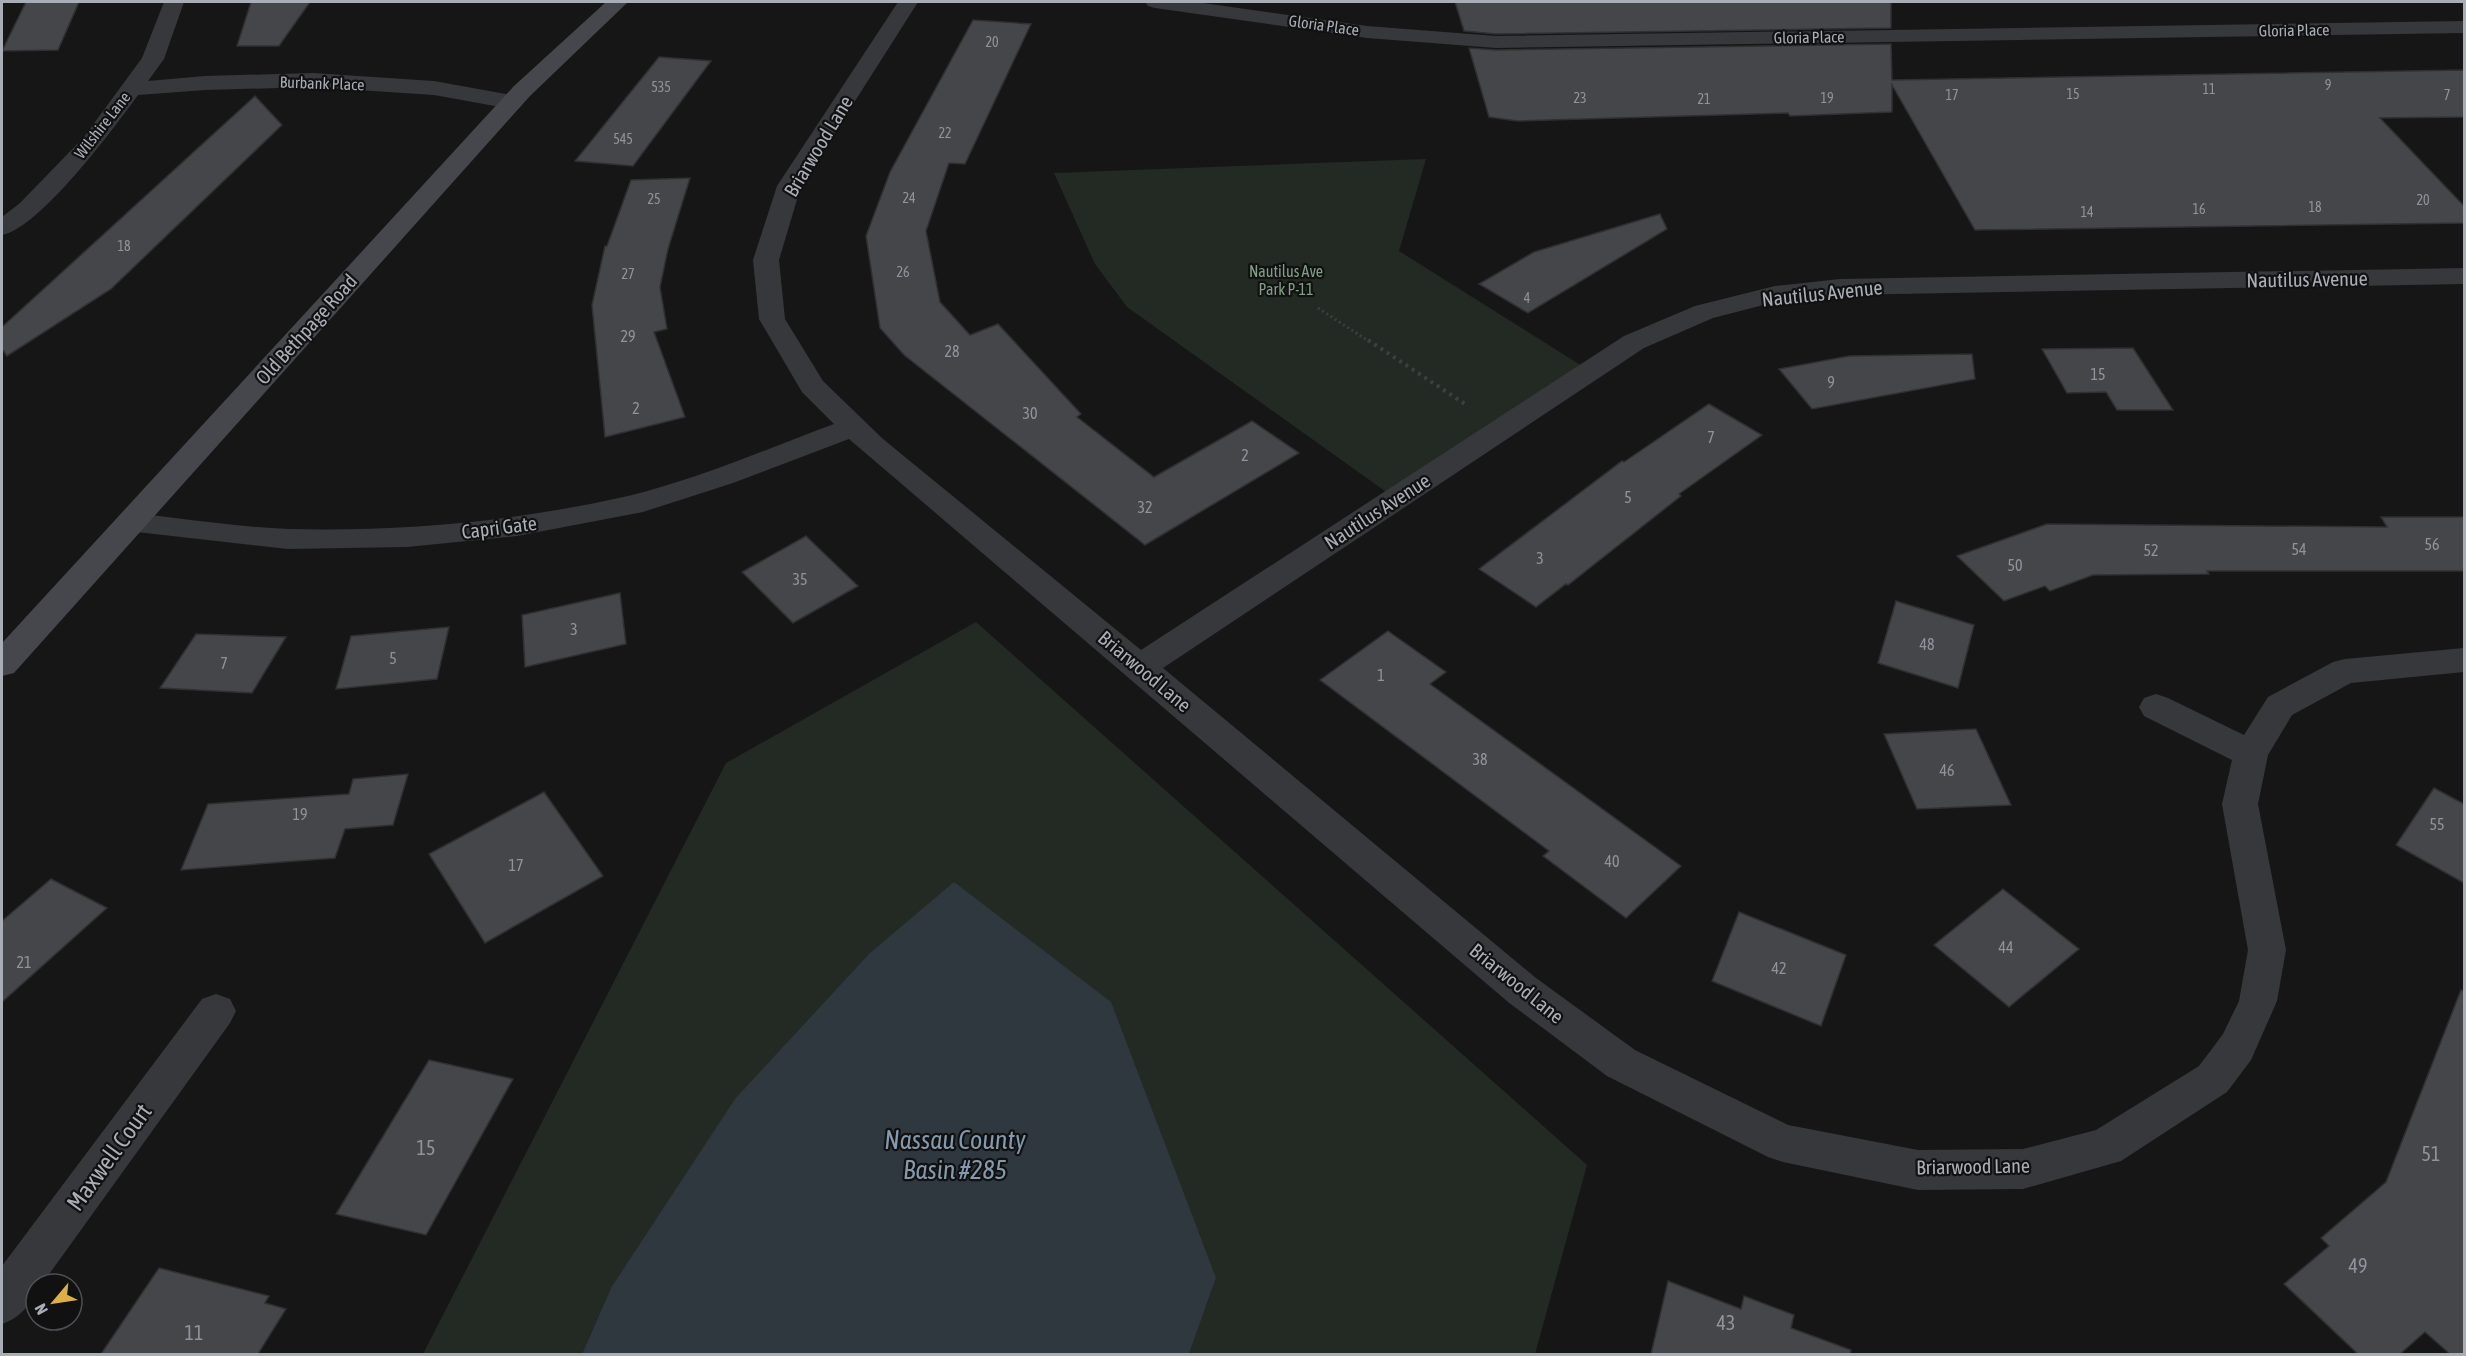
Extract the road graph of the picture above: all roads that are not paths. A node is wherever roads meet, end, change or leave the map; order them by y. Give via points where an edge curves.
1 (174, 2) edge
2 (618, 2) edge
3 (908, 2) edge
4 (1155, 2) edge
5 (2428, 8) dead end
6 (2458, 27) edge
7 (131, 89) junction
8 (512, 102) junction
9 (2, 228) edge
10 (2464, 276) edge
11 (854, 428) junction
12 (130, 523) junction
13 (2464, 660) edge
14 (2, 664) edge
15 (1140, 667) junction
16 (2156, 707) dead end
17 (2251, 754) junction
18 (216, 1011) dead end
19 (2, 1302) edge

1 - 7 street, Wilshire Lane via 153,59
2 - 8 main road, Old Bethpage Road
3 - 11 street, Briarwood Lane via 789,186 766,261 772,319 812,386
4 - 6 street, Gloria Place via 1377,33 1496,42
5 - 6 street
7 - 8 street, Burbank Place via 313,80 434,88
7 - 9 street, Wilshire Lane via 92,142 29,208
8 - 12 main road, Old Bethpage Road
10 - 15 street, Nautilus Avenue via 1840,287 1774,294 1704,312 1634,342
11 - 12 street, Capri Gate via 632,505 517,526 406,537 288,539
11 - 15 street, Briarwood Lane
12 - 14 main road, Old Bethpage Road
13 - 17 street, Briarwood Lane via 2345,671 2280,706
15 - 17 street, Briarwood Lane via 1522,990 1621,1063 1783,1143 1918,1170 2023,1169 2106,1147 2213,1079 2237,1047 2258,1001 2267,950 2240,804
16 - 17 street
18 - 19 street, Maxwell Court

